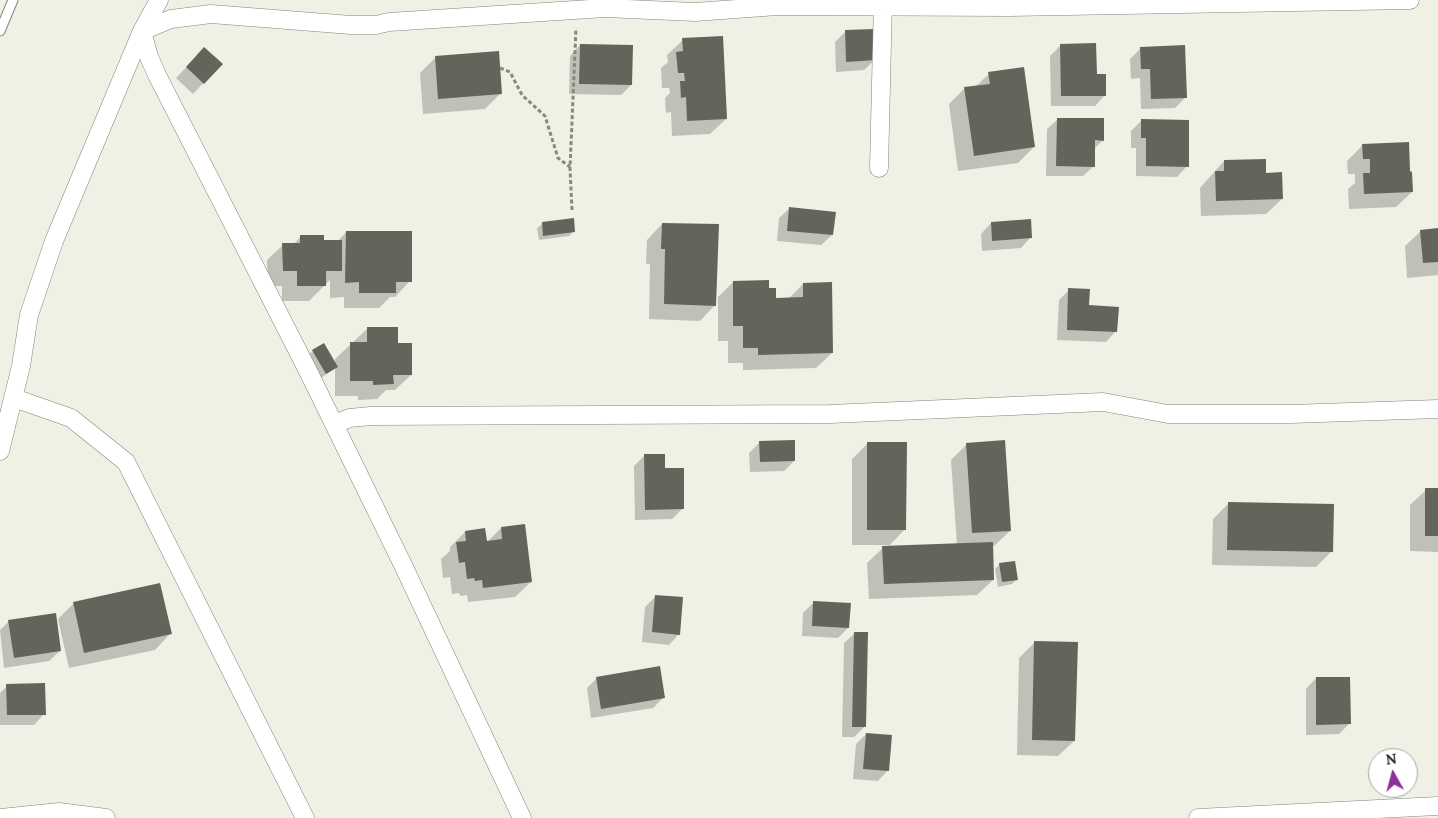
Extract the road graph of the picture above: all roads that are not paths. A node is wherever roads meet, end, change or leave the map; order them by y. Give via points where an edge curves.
1 (13, 0) edge
2 (160, 0) edge
3 (1410, 0) edge
4 (883, 3) edge
5 (0, 31) edge
6 (142, 31) junction
7 (879, 168) dead end
8 (14, 398) junction
9 (1438, 409) edge
10 (334, 424) junction
11 (0, 451) edge
12 (1438, 806) edge
13 (1242, 817) edge
14 (0, 818) edge
15 (106, 818) edge
16 (305, 818) edge
17 (522, 818) edge
18 (1198, 818) edge

1 - 5 lane
2 - 6 street
3 - 4 street via 1009,7
4 - 6 street via 695,12 604,8 376,25 211,14 171,19
4 - 7 street
6 - 8 street via 54,241 29,315
6 - 10 street via 157,75
8 - 11 street
8 - 16 street via 71,418 126,462
9 - 10 street via 1168,414 1103,402 830,414 370,416
10 - 17 street
12 - 13 street
13 - 18 street
14 - 15 street via 59,812

